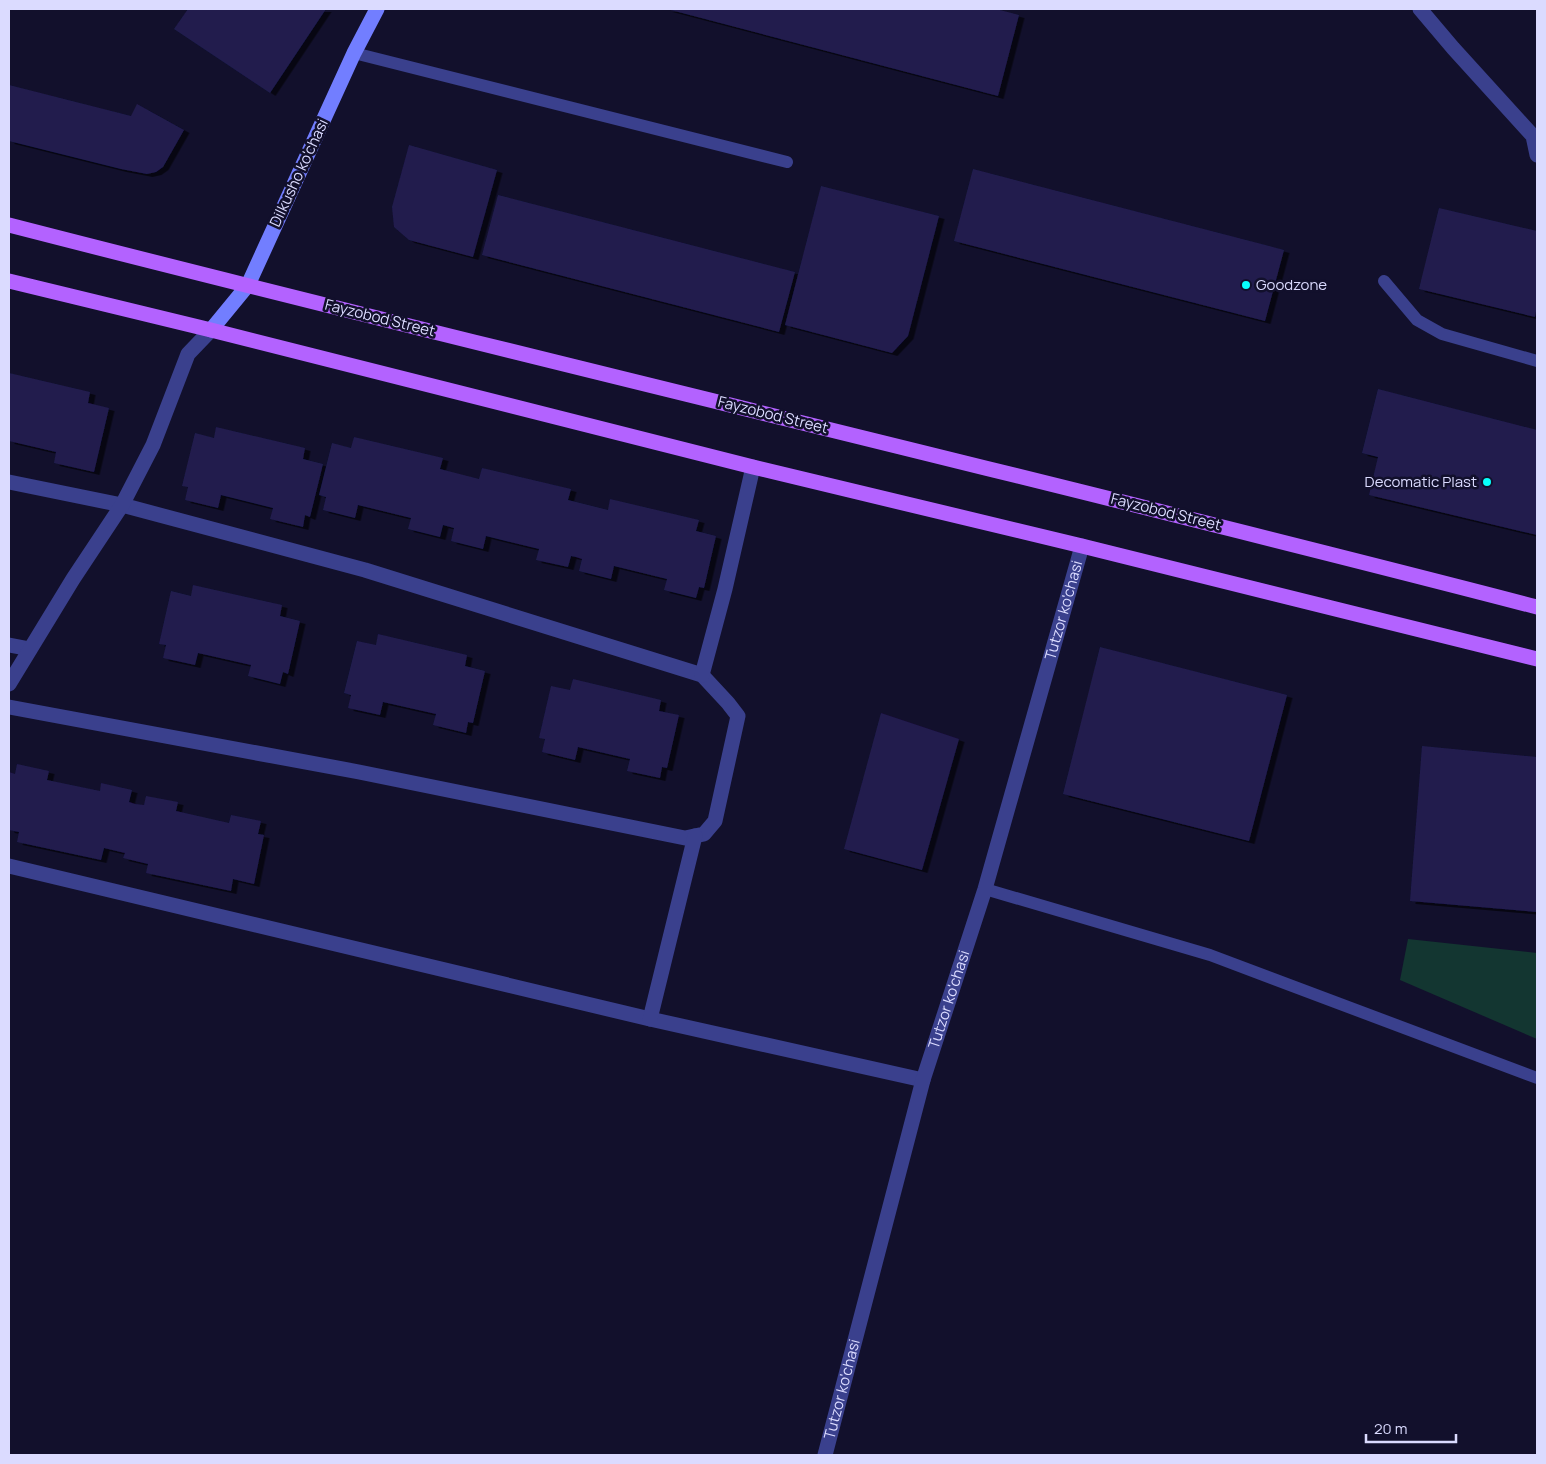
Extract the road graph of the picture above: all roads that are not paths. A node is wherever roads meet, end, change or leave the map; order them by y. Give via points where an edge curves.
1 (377, 9) edge
2 (1420, 9) edge
3 (354, 53) junction
4 (1535, 134) edge
5 (1537, 155) edge
6 (788, 162) dead end
7 (9, 225) edge
8 (9, 281) edge
9 (1384, 281) dead end
10 (248, 285) junction
11 (211, 330) junction
12 (1537, 361) edge
13 (753, 467) junction
14 (9, 482) edge
15 (122, 505) junction
16 (1082, 546) junction
17 (1537, 607) edge
18 (9, 644) edge
19 (30, 649) junction
20 (1537, 659) edge
21 (702, 675) junction
22 (9, 684) edge
23 (9, 707) edge
24 (695, 836) junction
25 (9, 866) edge
26 (985, 889) junction
27 (650, 1020) junction
28 (1537, 1078) edge
29 (923, 1080) junction
30 (825, 1455) edge

1 - 3 street, Dilkusho ko'chasi
2 - 4 street
3 - 6 lane
3 - 10 street, Dilkusho ko'chasi
4 - 5 street
7 - 10 main road, Fayzobod Street
8 - 11 main road
9 - 12 lane via 1416,320 1442,334
10 - 11 street, Dilkusho ko'chasi
10 - 17 main road, Fayzobod Street via 1272,538
11 - 13 main road
11 - 15 street via 188,354 153,445
13 - 16 main road
13 - 21 street
14 - 15 street
15 - 19 street
15 - 21 street via 365,570
16 - 20 main road
16 - 26 street, Tutzor ko'chasi
18 - 19 street
19 - 22 street
21 - 24 street via 738,716 715,821 704,834
23 - 24 street via 359,772 685,838
24 - 27 street
25 - 27 street
26 - 28 lane via 1210,955
26 - 29 street, Tutzor ko'chasi
27 - 29 street
29 - 30 street, Tutzor ko'chasi

